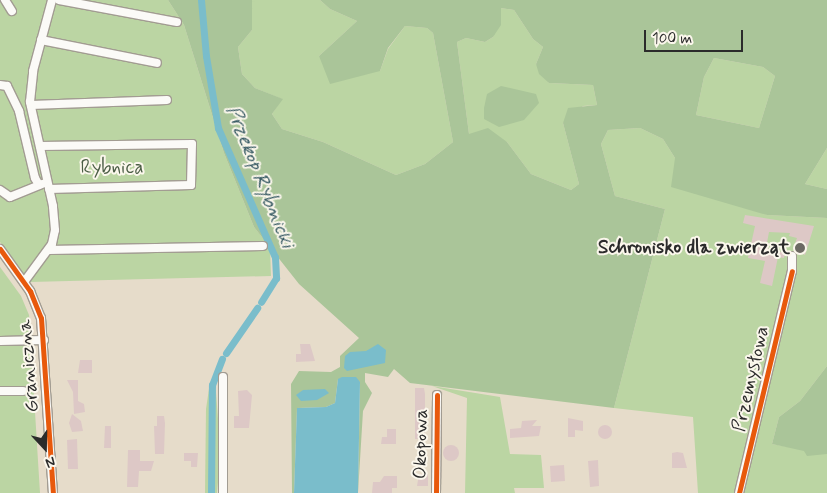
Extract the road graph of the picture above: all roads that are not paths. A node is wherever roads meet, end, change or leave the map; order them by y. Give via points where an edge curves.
1 (5, 0) edge
2 (52, 0) edge
3 (59, 0) edge
4 (12, 11) dead end
5 (177, 22) dead end
6 (41, 40) junction
7 (157, 64) dead end
8 (0, 85) edge
9 (167, 100) dead end
10 (31, 105) junction
11 (40, 146) junction
12 (39, 185) junction
13 (48, 186) junction
14 (0, 190) edge
15 (263, 246) dead end
16 (0, 248) edge
17 (48, 250) junction
18 (792, 256) dead end
19 (24, 282) junction
20 (44, 340) junction
21 (0, 341) edge
22 (223, 378) dead end
23 (0, 391) edge
24 (23, 391) dead end
25 (437, 395) dead end
26 (53, 493) edge
27 (223, 493) edge
28 (436, 493) edge
29 (739, 493) edge

1 - 4 street
2 - 6 street
3 - 5 street
6 - 7 street
6 - 10 street via 33,71
8 - 12 street via 7,86 19,111
9 - 10 street
10 - 11 street
11 - 13 street
11 - 13 street via 192,144 190,185
12 - 13 street
12 - 14 street via 10,197
13 - 17 street via 55,230
15 - 17 street
16 - 19 street, Graniczna
17 - 19 street
18 - 29 street, Przemysłowa via 792,271
19 - 20 street, Graniczna via 40,311
20 - 21 street
20 - 26 street, Graniczna
22 - 27 street
23 - 24 street
25 - 28 street, Okopowa

